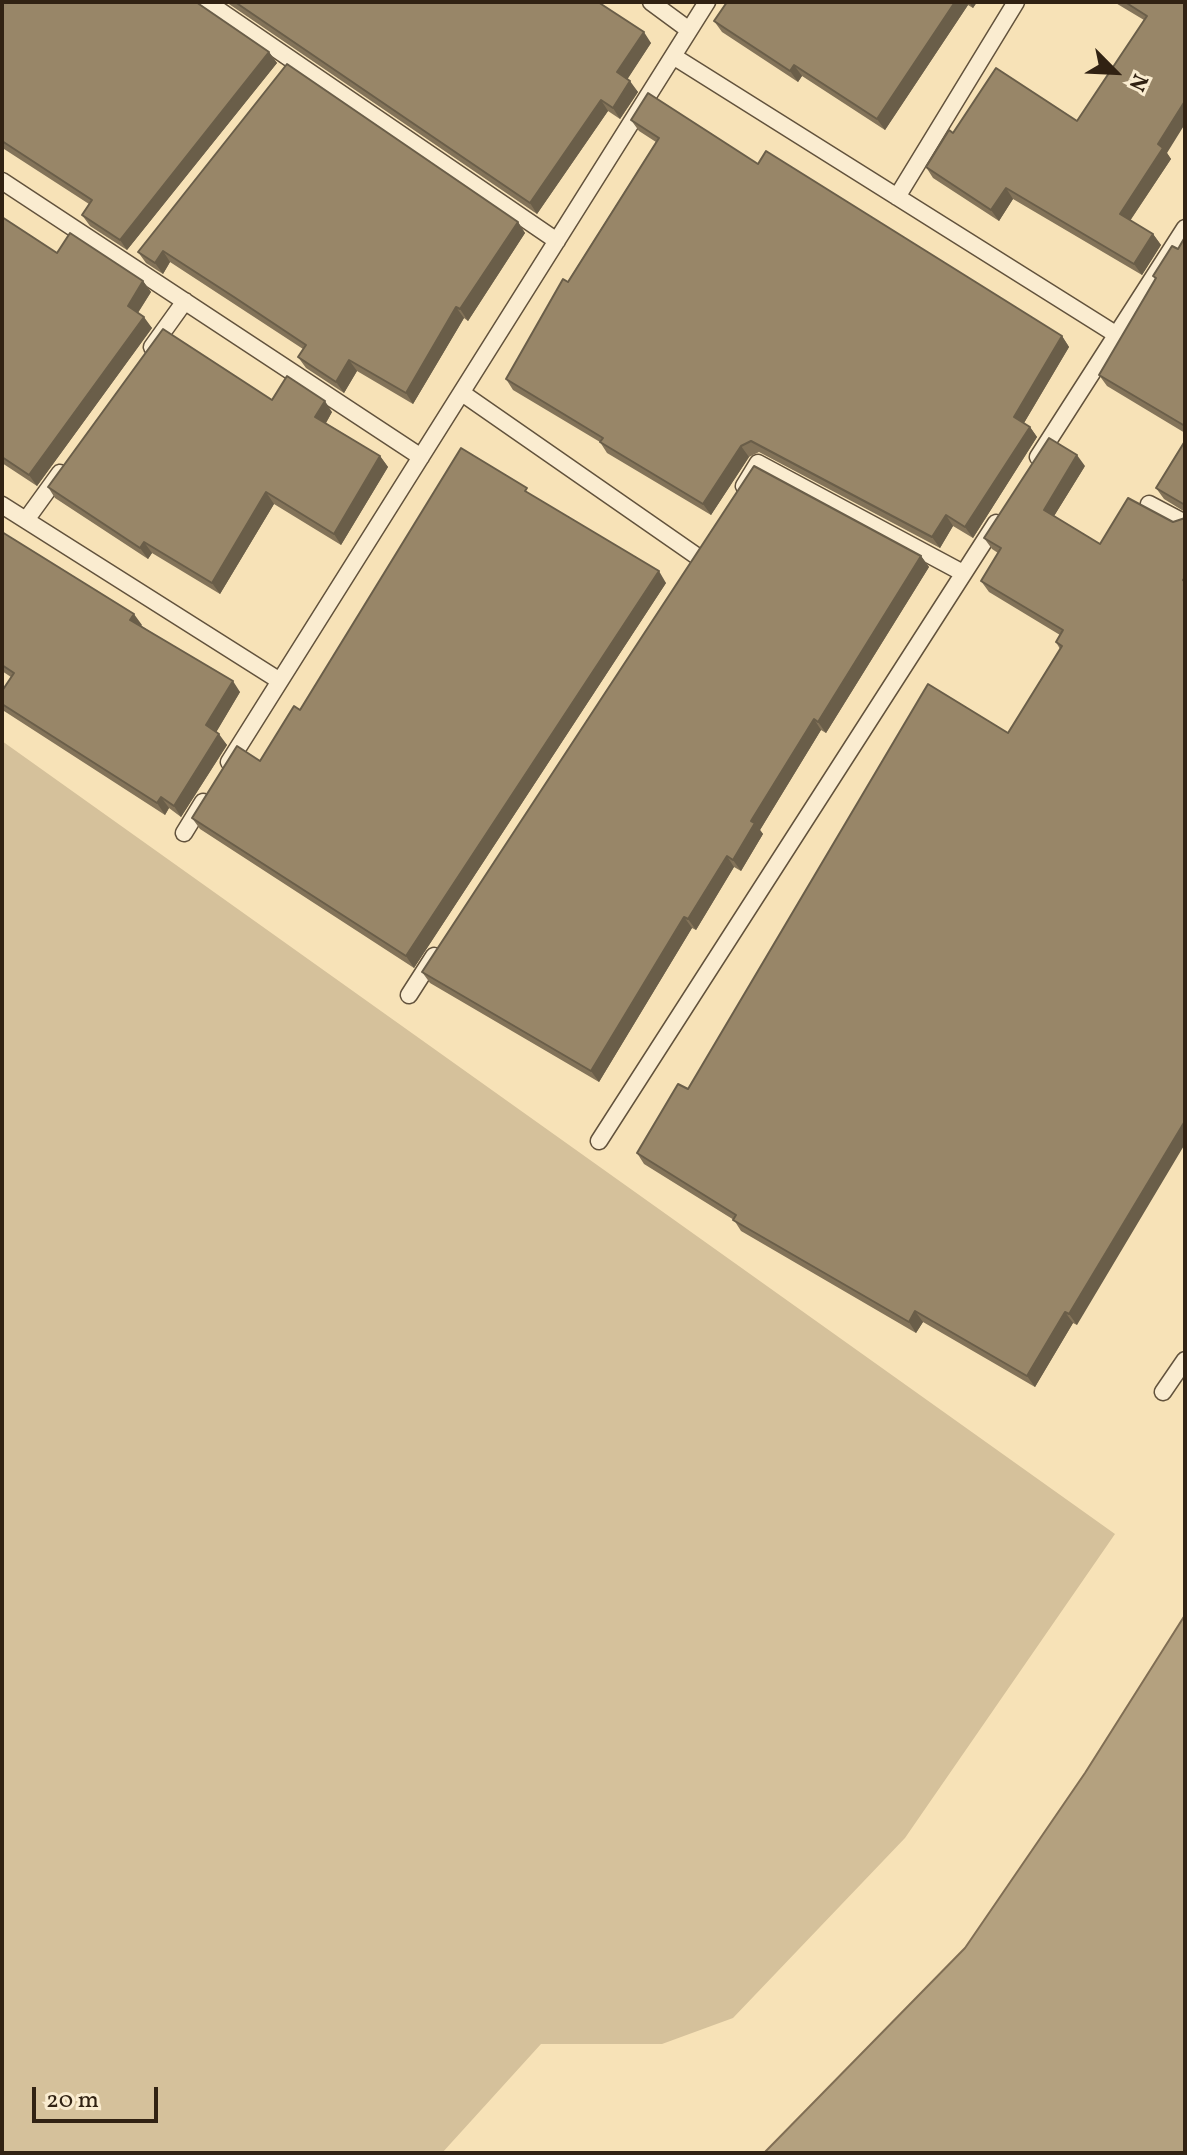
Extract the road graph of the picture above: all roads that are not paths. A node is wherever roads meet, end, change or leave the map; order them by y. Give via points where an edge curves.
1 (207, 2) edge
2 (651, 2) edge
3 (707, 2) edge
4 (1016, 2) edge
5 (689, 30) junction
6 (673, 56) junction
7 (2, 181) edge
8 (897, 197) junction
9 (1185, 228) edge
10 (557, 241) junction
11 (185, 301) junction
12 (1117, 335) junction
13 (139, 366) edge
14 (462, 393) junction
15 (73, 456) edge
16 (421, 457) junction
17 (1032, 467) edge
18 (735, 498) edge
19 (1149, 504) dead end
20 (2, 505) edge
21 (1006, 507) edge
22 (26, 520) junction
23 (1185, 523) edge
24 (697, 558) edge
25 (963, 573) junction
26 (280, 681) junction
27 (184, 833) dead end
28 (444, 942) edge
29 (409, 995) dead end
30 (599, 1141) dead end
31 (1185, 1360) edge
32 (1163, 1392) dead end

1 - 10 lane via 288,67
2 - 5 lane
3 - 5 lane
4 - 8 lane
5 - 6 lane
6 - 8 lane
6 - 10 lane
7 - 11 lane via 135,259
8 - 12 lane
9 - 12 lane
10 - 14 lane
11 - 13 lane
11 - 16 lane
12 - 17 lane
14 - 16 lane
14 - 24 lane
15 - 22 lane
16 - 26 lane
18 - 25 lane via 758,463
19 - 23 lane
20 - 22 lane
21 - 25 lane
22 - 26 lane
25 - 30 lane
26 - 27 lane
28 - 29 lane
31 - 32 lane

